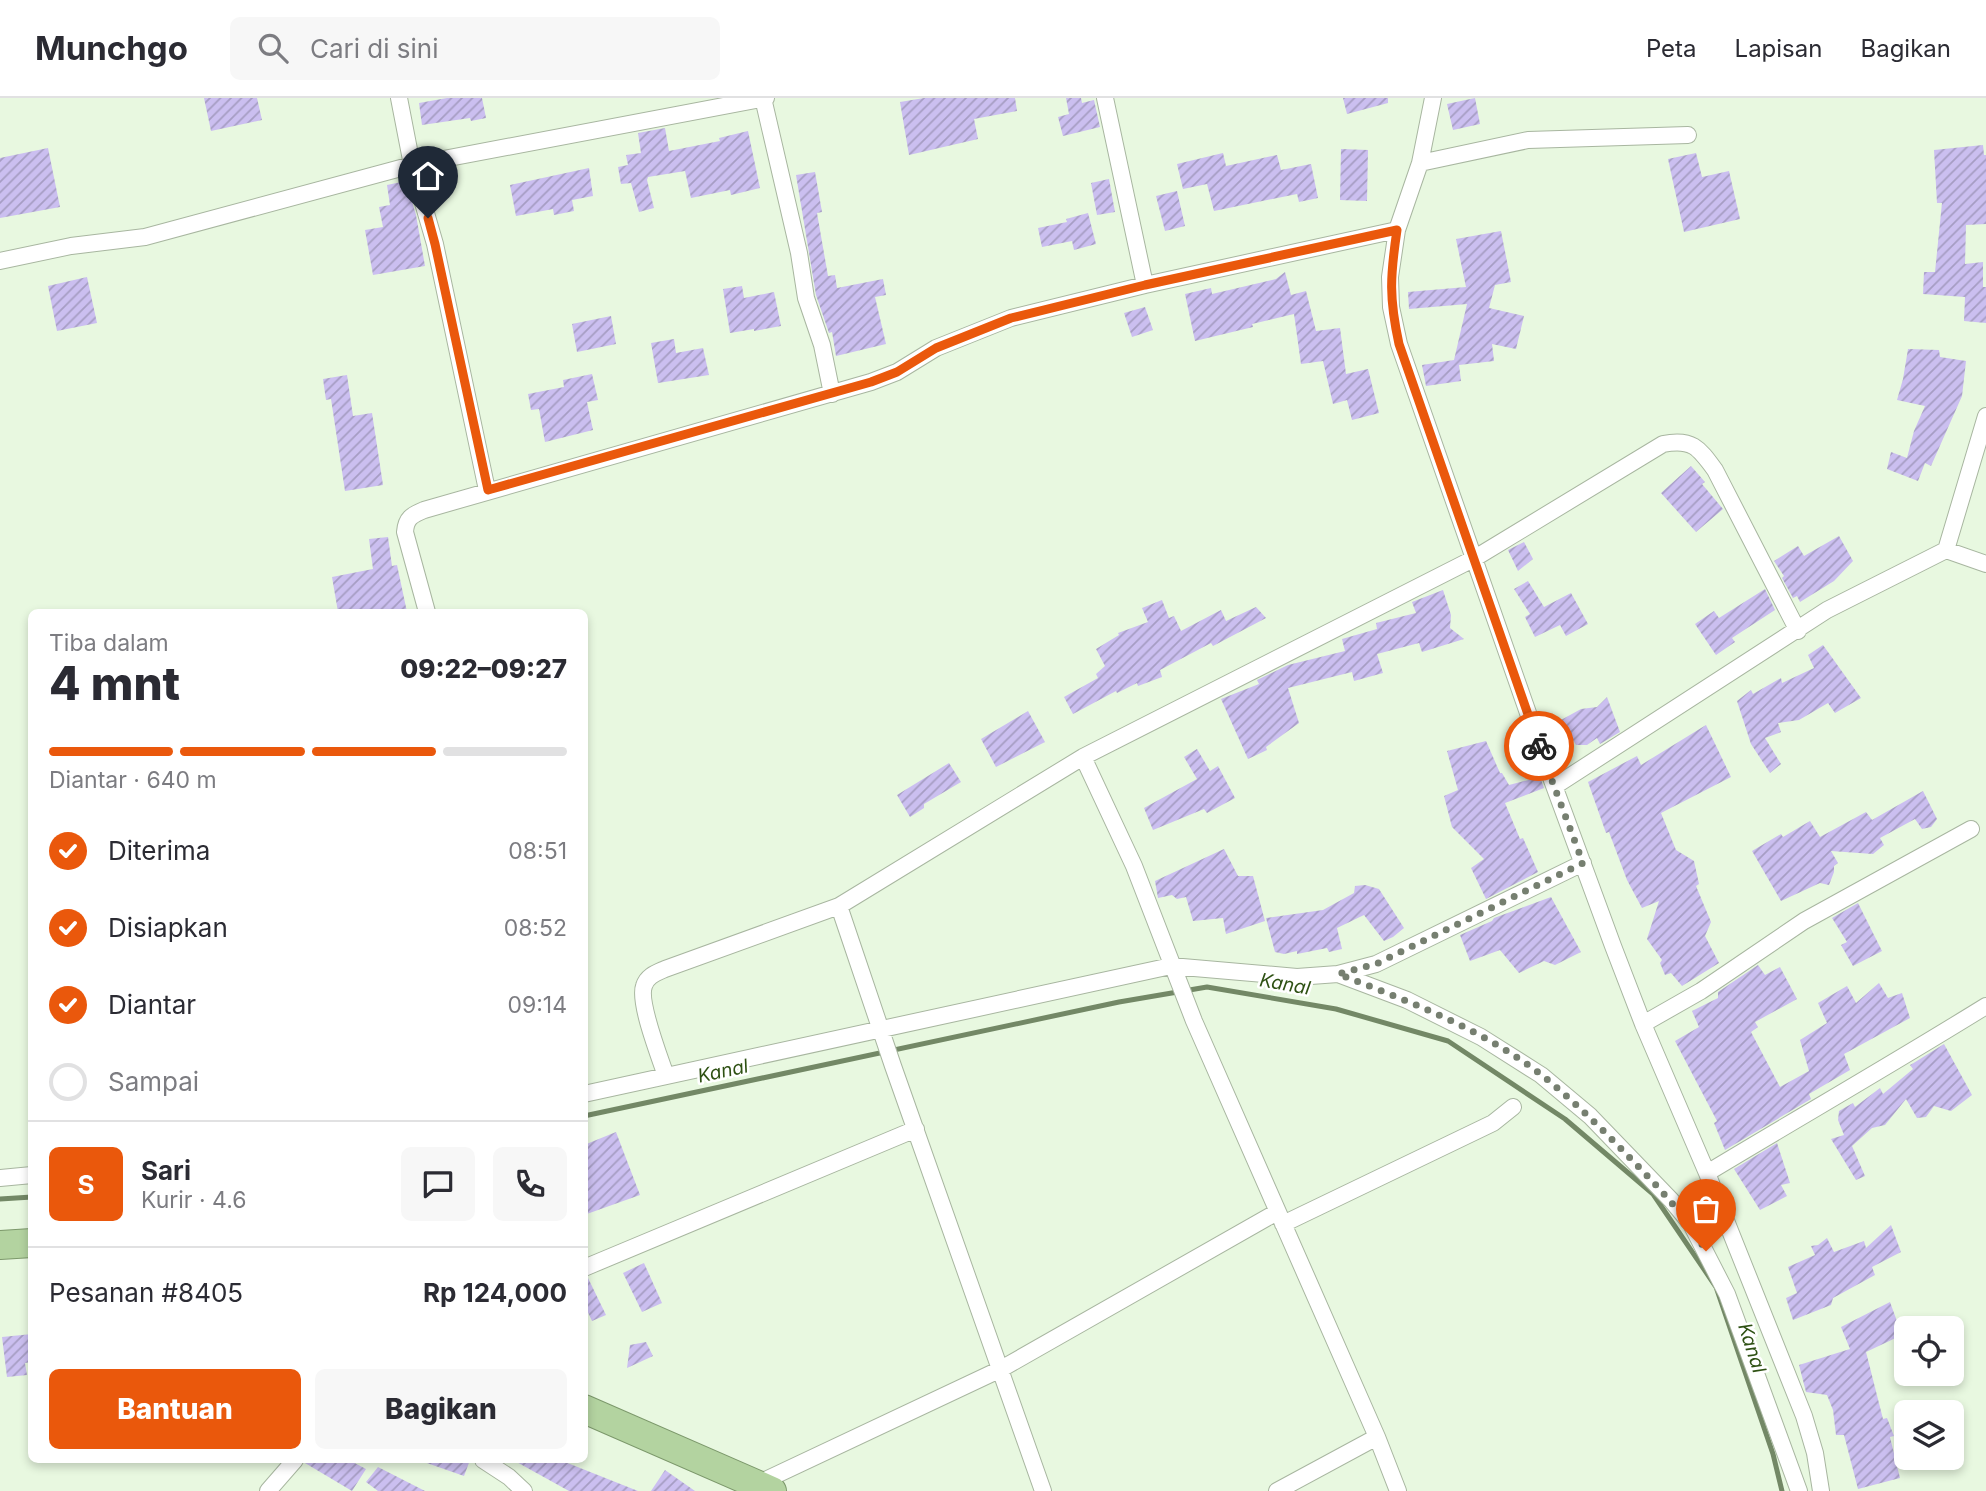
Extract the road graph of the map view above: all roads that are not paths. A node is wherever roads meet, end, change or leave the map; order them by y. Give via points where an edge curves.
1 (400, 98) edge
2 (764, 98) edge
3 (1105, 98) edge
4 (1433, 98) edge
5 (1688, 135) dead end
6 (1420, 163) junction
7 (412, 165) junction
8 (1397, 230) junction
9 (0, 261) edge
10 (1145, 285) junction
11 (832, 394) junction
12 (1986, 416) edge
13 (488, 490) junction
14 (1946, 550) junction
15 (1475, 558) junction
16 (1986, 564) edge
17 (426, 609) edge
18 (1798, 631) junction
19 (1083, 757) junction
20 (1555, 786) junction
21 (1971, 829) dead end
22 (1583, 863) junction
23 (839, 906) junction
24 (1171, 967) junction
25 (1338, 974) junction
26 (1986, 1006) edge
27 (1643, 1024) junction
28 (884, 1037) junction
29 (666, 1076) junction
30 (588, 1093) edge
31 (1513, 1107) dead end
32 (916, 1129) junction
33 (1707, 1172) junction
34 (28, 1175) edge
35 (0, 1178) edge
36 (1280, 1218) junction
37 (28, 1243) edge
38 (0, 1245) edge
39 (28, 1261) edge
40 (0, 1263) edge
41 (588, 1266) edge
42 (1001, 1368) junction
43 (588, 1411) edge
44 (1377, 1437) junction
45 (292, 1463) edge
46 (487, 1463) edge
47 (764, 1488) edge
48 (1818, 1490) edge
49 (268, 1491) edge
50 (524, 1491) edge
51 (1043, 1491) edge
52 (1277, 1491) edge
53 (1398, 1491) edge
54 (1799, 1491) edge

1 - 7 street
2 - 7 street
2 - 11 street via 806,298
3 - 10 street
4 - 6 street
5 - 6 street via 1528,140
6 - 8 street
7 - 9 street via 145,237
7 - 13 street via 435,244
8 - 10 street
8 - 15 street via 1390,277 1399,344
10 - 11 street via 1011,318 936,348 897,372
11 - 13 street
12 - 14 street
13 - 17 street via 424,510 405,523
14 - 16 street
14 - 18 street via 1827,610
15 - 18 street via 1663,444 1688,443 1702,452 1715,470
15 - 19 street
15 - 20 street
18 - 20 street
19 - 23 street
19 - 24 street via 1134,866
20 - 22 street
21 - 27 street via 1804,921
22 - 25 street via 1376,964
22 - 27 street
23 - 28 street
23 - 29 street via 649,976 644,1004
24 - 25 street via 1297,977
24 - 28 street
24 - 36 street
25 - 54 street via 1407,1000 1481,1037 1541,1075 1590,1116 1671,1200 1696,1233 1727,1294
26 - 33 street
27 - 33 street
28 - 29 street
28 - 32 street
29 - 30 street
31 - 36 street via 1493,1123
32 - 41 street
32 - 42 street
33 - 48 street via 1804,1416 1815,1453
34 - 35 street
36 - 42 street
36 - 44 street
37 - 38 highway
39 - 40 highway
42 - 47 street
42 - 51 street
43 - 47 highway
44 - 52 street
44 - 53 street
45 - 49 street
46 - 50 street

